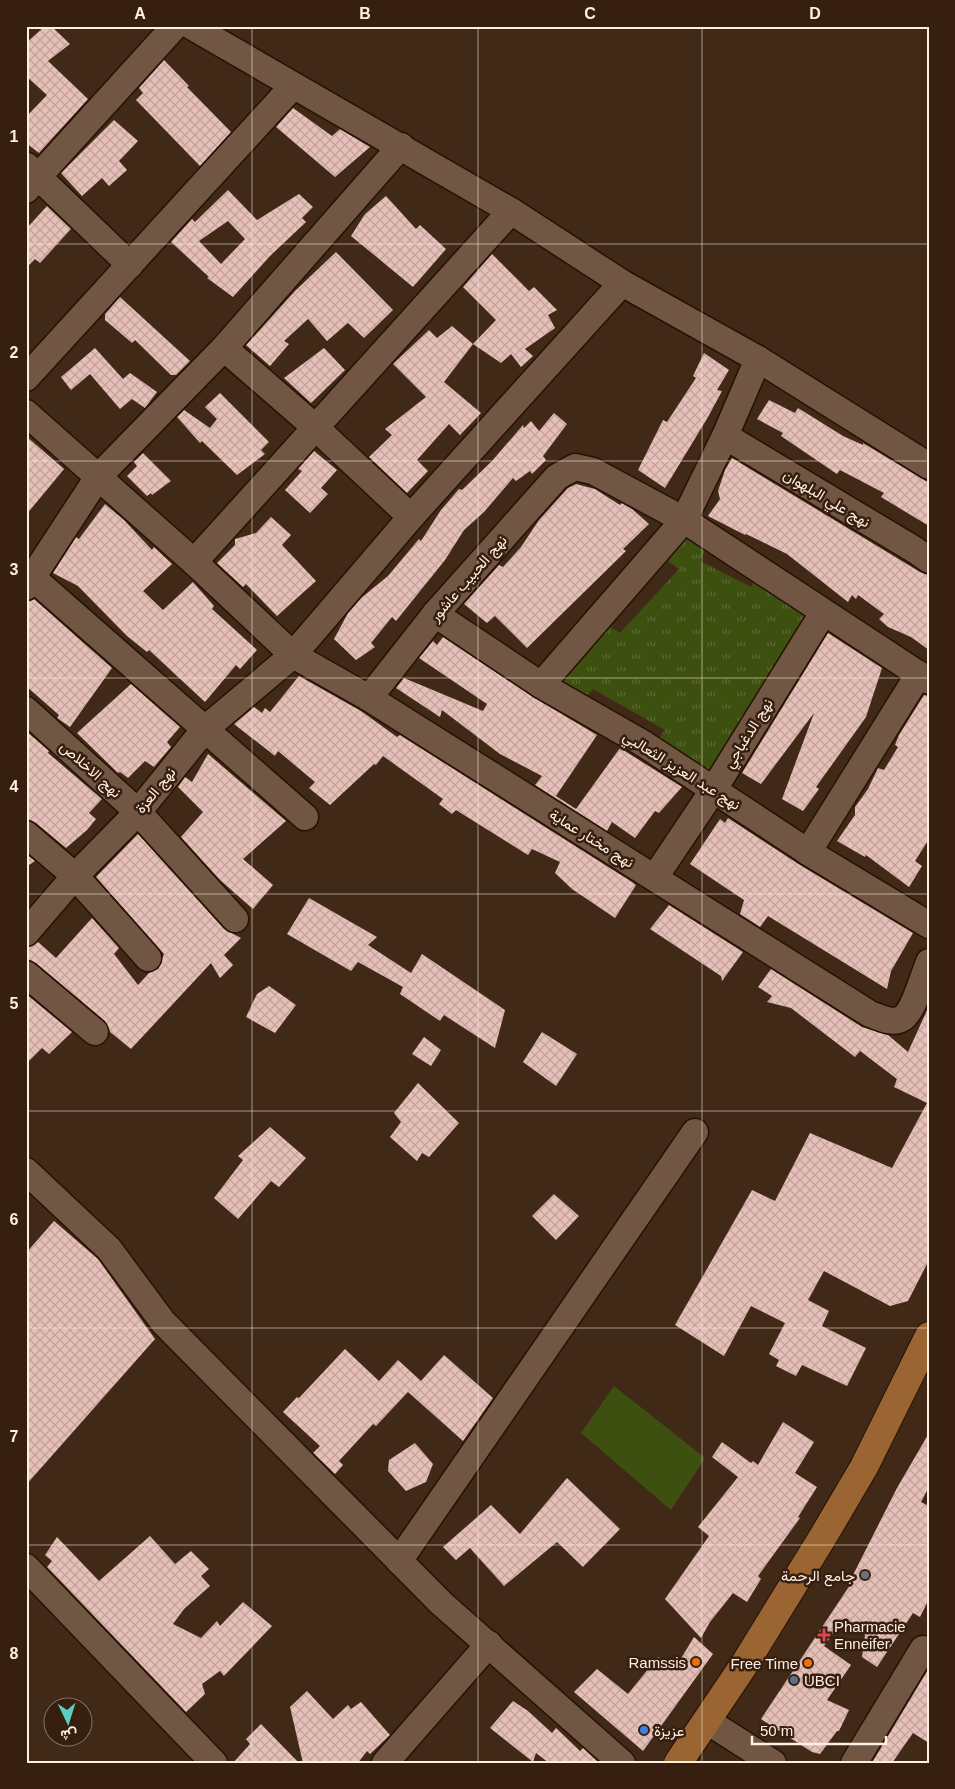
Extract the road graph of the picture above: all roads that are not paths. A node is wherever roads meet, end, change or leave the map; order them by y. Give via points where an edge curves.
1 (175, 26) edge
2 (191, 26) edge
3 (293, 86) junction
4 (401, 146) junction
5 (30, 178) edge
6 (511, 211) junction
7 (130, 265) junction
8 (622, 283) junction
9 (224, 348) junction
10 (758, 359) junction
11 (26, 378) edge
12 (26, 413) edge
13 (316, 427) junction
14 (725, 436) junction
15 (929, 466) edge
16 (98, 477) junction
17 (411, 516) junction
18 (684, 520) junction
19 (929, 560) edge
20 (194, 562) junction
21 (29, 579) edge
22 (823, 613) junction
23 (435, 614) junction
24 (293, 655) junction
25 (924, 678) edge
26 (541, 685) junction
27 (369, 698) junction
28 (26, 710) edge
29 (205, 729) junction
30 (714, 789) junction
31 (138, 812) junction
32 (305, 817) dead end
33 (26, 834) edge
34 (808, 852) junction
35 (75, 876) junction
36 (655, 877) junction
37 (235, 918) dead end
38 (929, 925) edge
39 (26, 933) edge
40 (148, 958) dead end
41 (929, 962) edge
42 (26, 974) edge
43 (96, 1032) dead end
44 (695, 1132) dead end
45 (26, 1171) edge
46 (929, 1336) edge
47 (921, 1370) edge
48 (399, 1560) junction
49 (26, 1567) edge
50 (489, 1644) junction
51 (929, 1652) edge
52 (707, 1721) junction
53 (214, 1763) edge
54 (384, 1763) edge
55 (622, 1763) edge
56 (678, 1763) edge
57 (773, 1763) edge
58 (854, 1763) edge

1 - 5 street
2 - 3 street
3 - 4 street
3 - 7 street
4 - 6 street
4 - 9 street
5 - 7 street
6 - 8 street
6 - 13 street
7 - 11 street
8 - 10 street
8 - 17 street, نهج العزة
9 - 13 street
9 - 16 street
10 - 14 street
10 - 15 street
12 - 16 street, نهج مختار عماية
13 - 17 street
13 - 20 street
14 - 18 street
14 - 19 street, نهج علي البلهوان
16 - 20 street, نهج مختار عماية
16 - 21 street
17 - 24 street, نهج العزة
18 - 22 street
18 - 23 street, نهج الحبيب عاشور via 593,471 575,466 557,477
18 - 26 street
20 - 24 street, نهج مختار عماية
21 - 29 street
22 - 25 street
22 - 30 street, نهج الدغباجي
23 - 26 street, نهج عبد العزيز الثعالبي
23 - 27 street, نهج الحبيب عاشور
24 - 27 street, نهج مختار عماية
24 - 29 street, نهج العزة
25 - 34 street
26 - 30 street, نهج عبد العزيز الثعالبي via 644,744
27 - 36 street, نهج مختار عماية
28 - 31 street, نهج الاخلاص
29 - 31 street, نهج العزة
29 - 32 street
30 - 34 street, نهج عبد العزيز الثعالبي
30 - 36 street, نهج الدغباجي
31 - 35 street, نهج العزة
31 - 37 street, نهج الاخلاص
33 - 35 street
34 - 38 street, نهج عبد العزيز الثعالبي
35 - 39 street, نهج العزة
35 - 40 street
36 - 41 street, نهج مختار عماية via 870,1014 891,1021 902,1019 910,1010
42 - 43 street
44 - 48 street
45 - 48 street via 109,1249 163,1322
46 - 47 main road
47 - 52 main road via 824,1535
48 - 50 street via 441,1603
49 - 53 street
50 - 54 street
50 - 55 street
51 - 58 street via 923,1649 910,1668
52 - 56 main road
52 - 57 street

